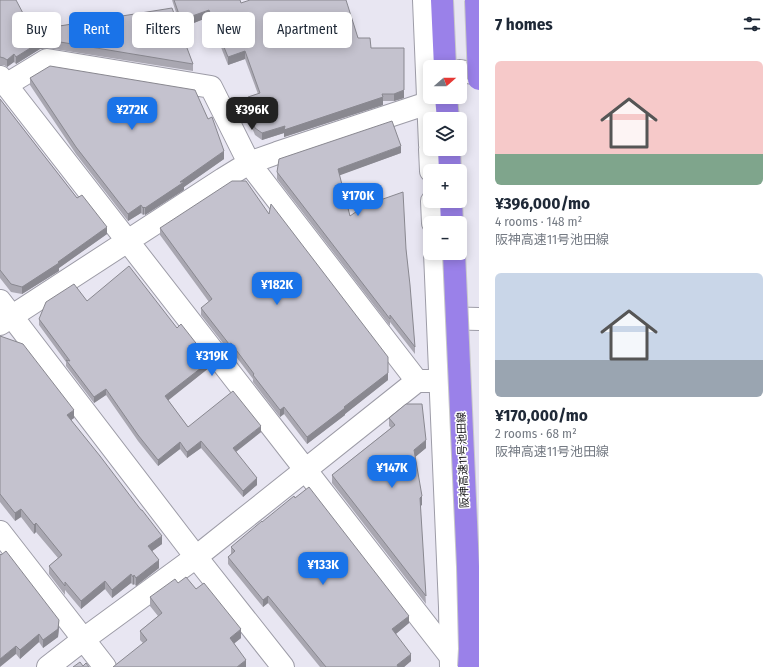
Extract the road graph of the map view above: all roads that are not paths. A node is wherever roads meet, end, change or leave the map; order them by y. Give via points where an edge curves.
1 (424, 0) edge
2 (442, 0) edge
3 (476, 0) edge
4 (434, 60) edge
5 (436, 60) edge
6 (467, 72) edge
7 (479, 74) edge
8 (479, 78) edge
9 (3, 81) edge
10 (425, 104) edge
11 (249, 163) junction
12 (127, 241) junction
13 (435, 260) edge
14 (454, 260) edge
15 (4, 314) edge
16 (438, 318) junction
17 (479, 319) edge
18 (417, 381) junction
19 (440, 382) junction
20 (306, 470) junction
21 (444, 479) junction
22 (479, 492) edge
23 (0, 532) edge
24 (196, 557) junction
25 (84, 639) junction
26 (457, 664) edge
27 (48, 667) edge
28 (105, 667) edge
29 (282, 667) edge

1 - 4 street
2 - 5 highway
3 - 8 highway, bridge
6 - 7 street
9 - 11 street via 47,60 211,87
9 - 12 street
10 - 11 street
11 - 12 street
11 - 18 street
12 - 15 street
12 - 20 street
13 - 16 street
14 - 26 highway, 阪神高速11号池田線, bridge via 470,649
15 - 24 street
16 - 17 street
16 - 19 street
18 - 19 street
18 - 20 street
19 - 21 street
20 - 24 street
20 - 26 street
21 - 22 street
21 - 26 street via 450,607
23 - 25 street
24 - 25 street
24 - 29 street
25 - 27 street
25 - 28 street

